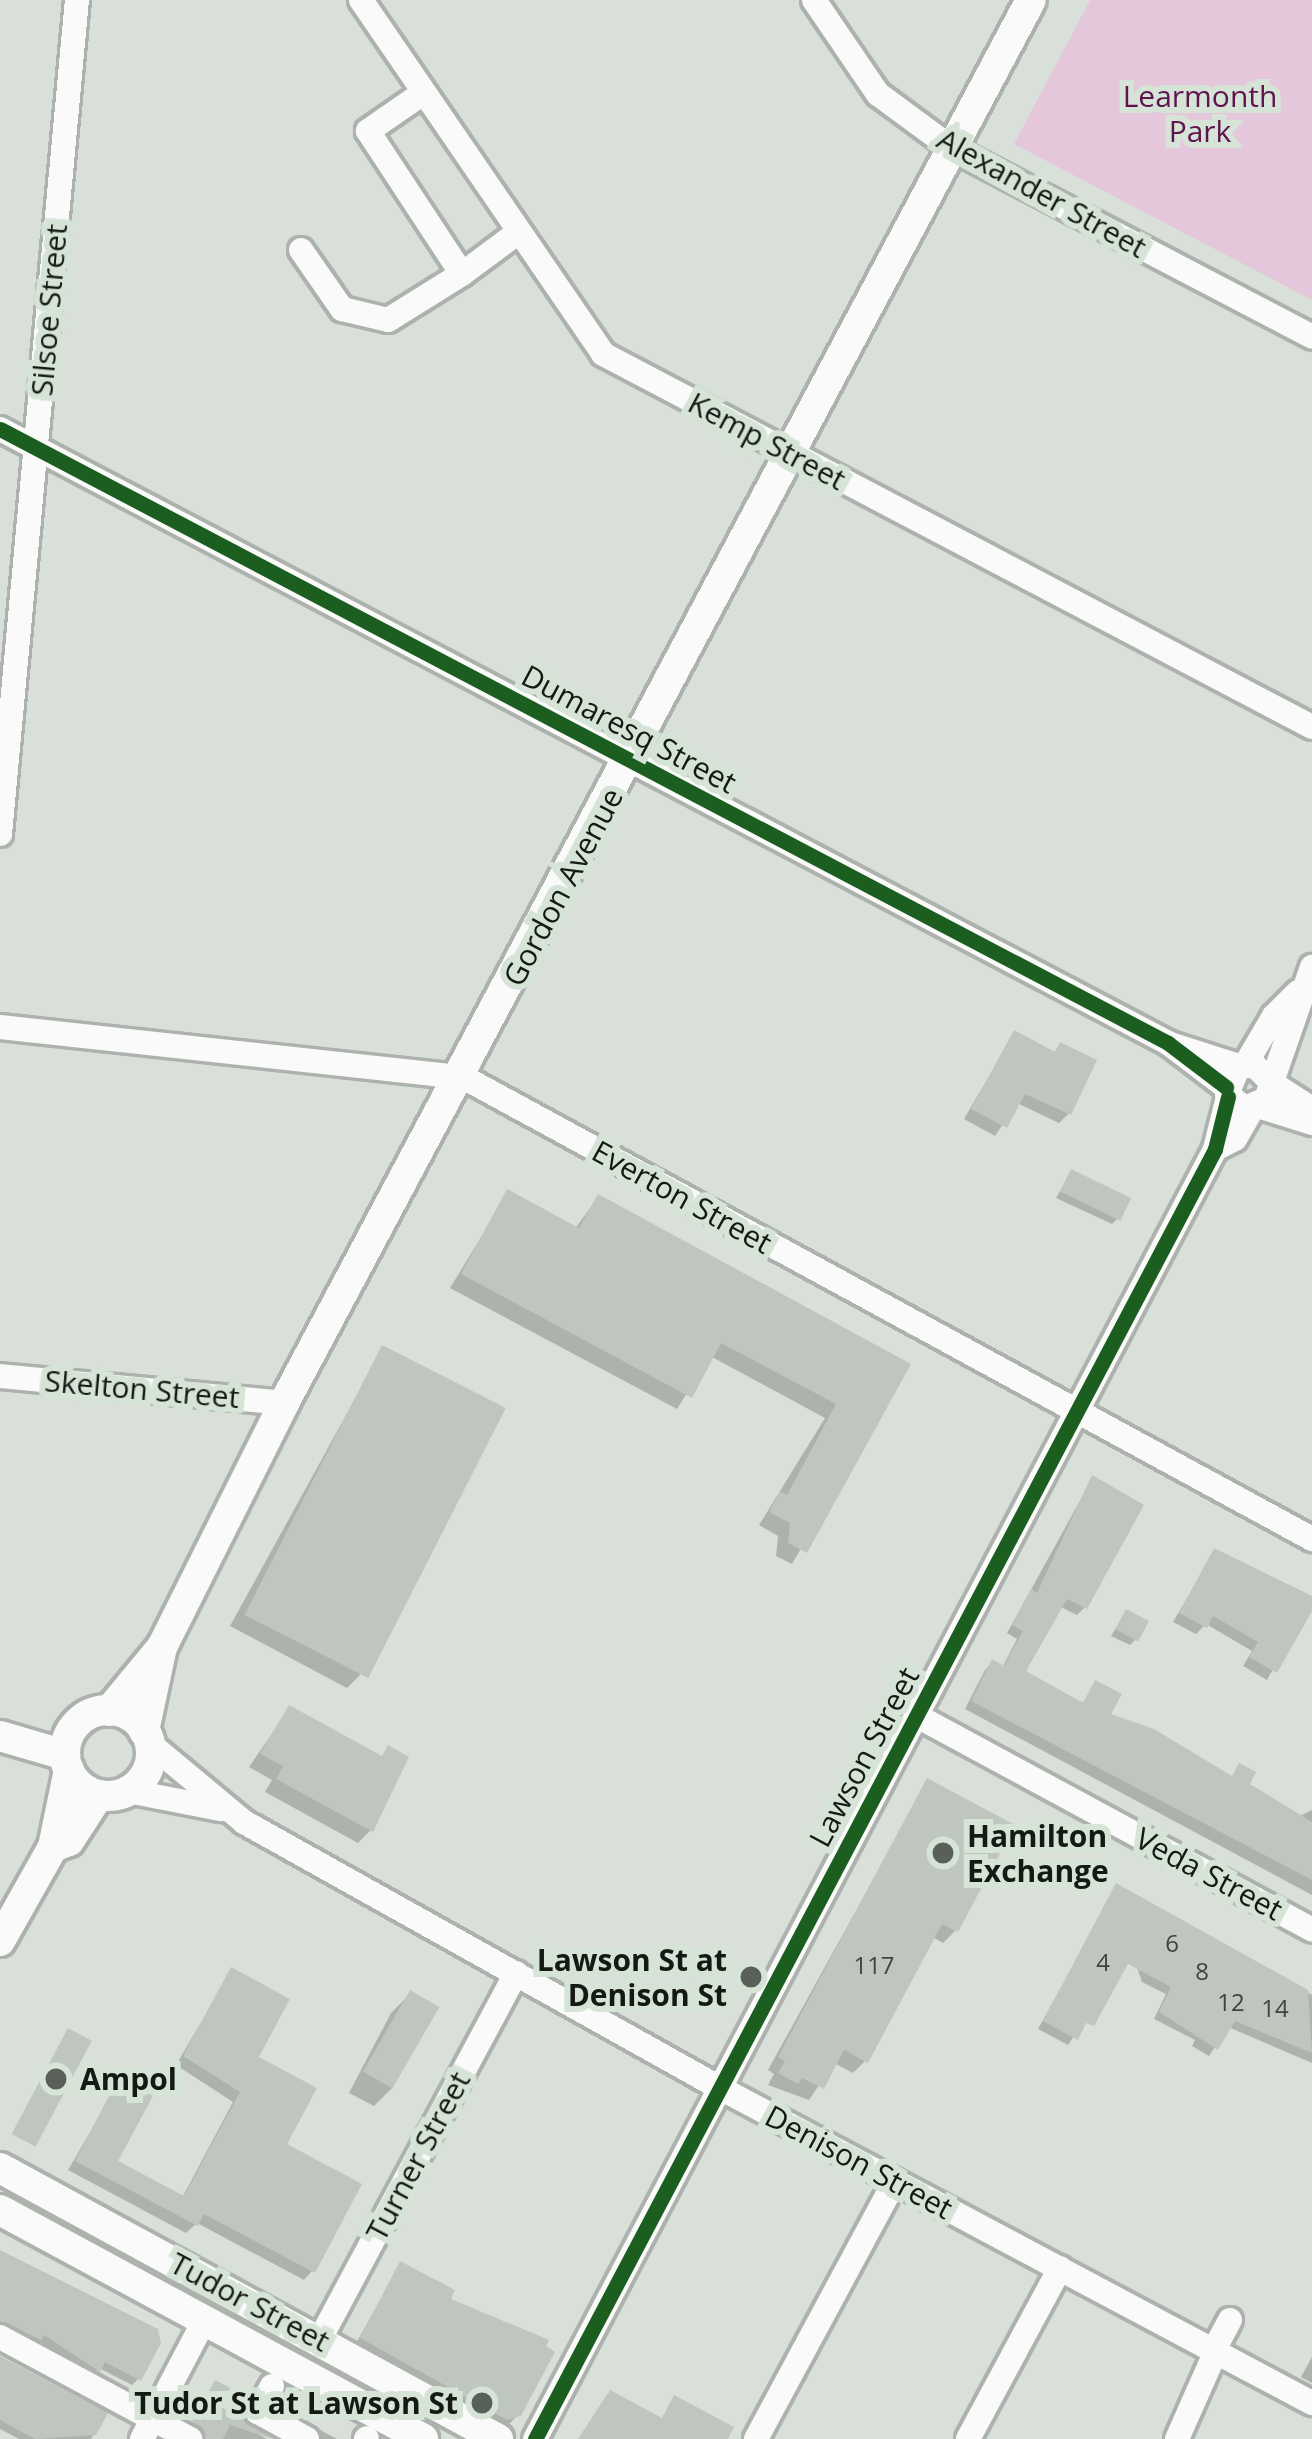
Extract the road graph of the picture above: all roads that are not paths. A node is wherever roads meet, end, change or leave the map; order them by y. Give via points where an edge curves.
1 (77, 0) edge
2 (361, 0) edge
3 (814, 0) edge
4 (1031, 0) edge
5 (423, 93) junction
6 (953, 148) junction
7 (517, 233) junction
8 (301, 250) dead end
9 (462, 274) junction
10 (1312, 338) edge
11 (0, 429) edge
12 (36, 447) junction
13 (788, 453) junction
14 (8, 661) edge
15 (1312, 727) edge
16 (629, 760) junction
17 (0, 834) edge
18 (1312, 967) edge
19 (1298, 992) junction
20 (0, 1027) edge
21 (463, 1076) junction
22 (1235, 1079) junction
23 (1269, 1080) junction
24 (1256, 1107) junction
25 (1312, 1109) edge
26 (1312, 1123) edge
27 (1215, 1149) junction
28 (0, 1376) edge
29 (284, 1402) junction
30 (1076, 1412) junction
31 (1312, 1539) edge
32 (162, 1647) junction
33 (109, 1711) junction
34 (916, 1716) junction
35 (76, 1724) junction
36 (5, 1736) edge
37 (147, 1737) junction
38 (67, 1763) junction
39 (114, 1793) junction
40 (221, 1809) junction
41 (53, 1847) junction
42 (1312, 1930) edge
43 (0, 1941) edge
44 (516, 1972) junction
45 (720, 2088) junction
46 (0, 2168) edge
47 (896, 2181) junction
48 (0, 2210) edge
49 (1060, 2268) junction
50 (205, 2319) junction
51 (1230, 2320) dead end
52 (320, 2339) junction
53 (1, 2341) edge
54 (1215, 2350) junction
55 (272, 2386) dead end
56 (1312, 2403) edge
57 (147, 2429) edge
58 (190, 2439) edge
59 (307, 2439) edge
60 (423, 2439) edge
61 (498, 2439) edge
62 (535, 2439) edge
63 (756, 2439) edge
64 (968, 2439) edge
65 (1177, 2439) edge

1 - 12 street, Silsoe Street
2 - 5 street, Kemp Street
3 - 6 street, Alexander Street via 878,94
4 - 6 main road, Gordon Avenue
5 - 7 street, Kemp Street
5 - 9 street via 368,131
6 - 10 street, Alexander Street
6 - 13 main road, Gordon Avenue
7 - 9 street
7 - 13 street, Kemp Street via 603,354
8 - 9 street via 342,310 388,320
11 - 12 street, Dumaresq Street
12 - 14 street, Silsoe Street
12 - 16 street, Dumaresq Street
13 - 15 street, Kemp Street
13 - 16 main road, Gordon Avenue
14 - 17 street, Silsoe Street
16 - 21 main road, Gordon Avenue
16 - 22 street, Dumaresq Street
18 - 19 street, Lawson Street
19 - 22 street, Lawson Street
19 - 23 street, Lawson Street
20 - 21 street, Everton Street
21 - 29 main road, Gordon Avenue
21 - 30 street, Everton Street
22 - 23 street
22 - 24 street
22 - 27 street, Lawson Street
23 - 24 street, Lawson Street
23 - 25 street
24 - 26 street
24 - 27 street, Lawson Street via 1235,1139
27 - 30 street, Lawson Street
28 - 29 street, Skelton Street
29 - 32 main road, Gordon Avenue
30 - 31 street, Everton Street
30 - 34 street, Lawson Street
32 - 33 main road, Gordon Avenue
32 - 37 main road, Gordon Avenue
33 - 35 main road
33 - 37 main road
34 - 42 street, Veda Street
34 - 45 street, Lawson Street
35 - 36 main road
35 - 38 main road
36 - 38 main road
37 - 39 main road via 148,1767
37 - 40 street, Denison Street
38 - 39 main road
38 - 41 main road
39 - 40 street, Denison Street
39 - 41 main road via 69,1841
40 - 44 street, Denison Street
41 - 43 main road
44 - 45 street, Denison Street
44 - 52 street, Turner Street
45 - 47 street, Denison Street
45 - 62 street, Lawson Street
46 - 52 main road, Tudor Street
47 - 49 street, Denison Street
47 - 63 street
48 - 50 main road, Tudor Street
49 - 54 street, Denison Street
49 - 64 street
50 - 57 street
50 - 60 main road, Tudor Street
51 - 54 street
52 - 61 main road, Tudor Street
53 - 57 street
54 - 56 street, Denison Street
54 - 65 street
55 - 59 street via 258,2412
57 - 58 street

